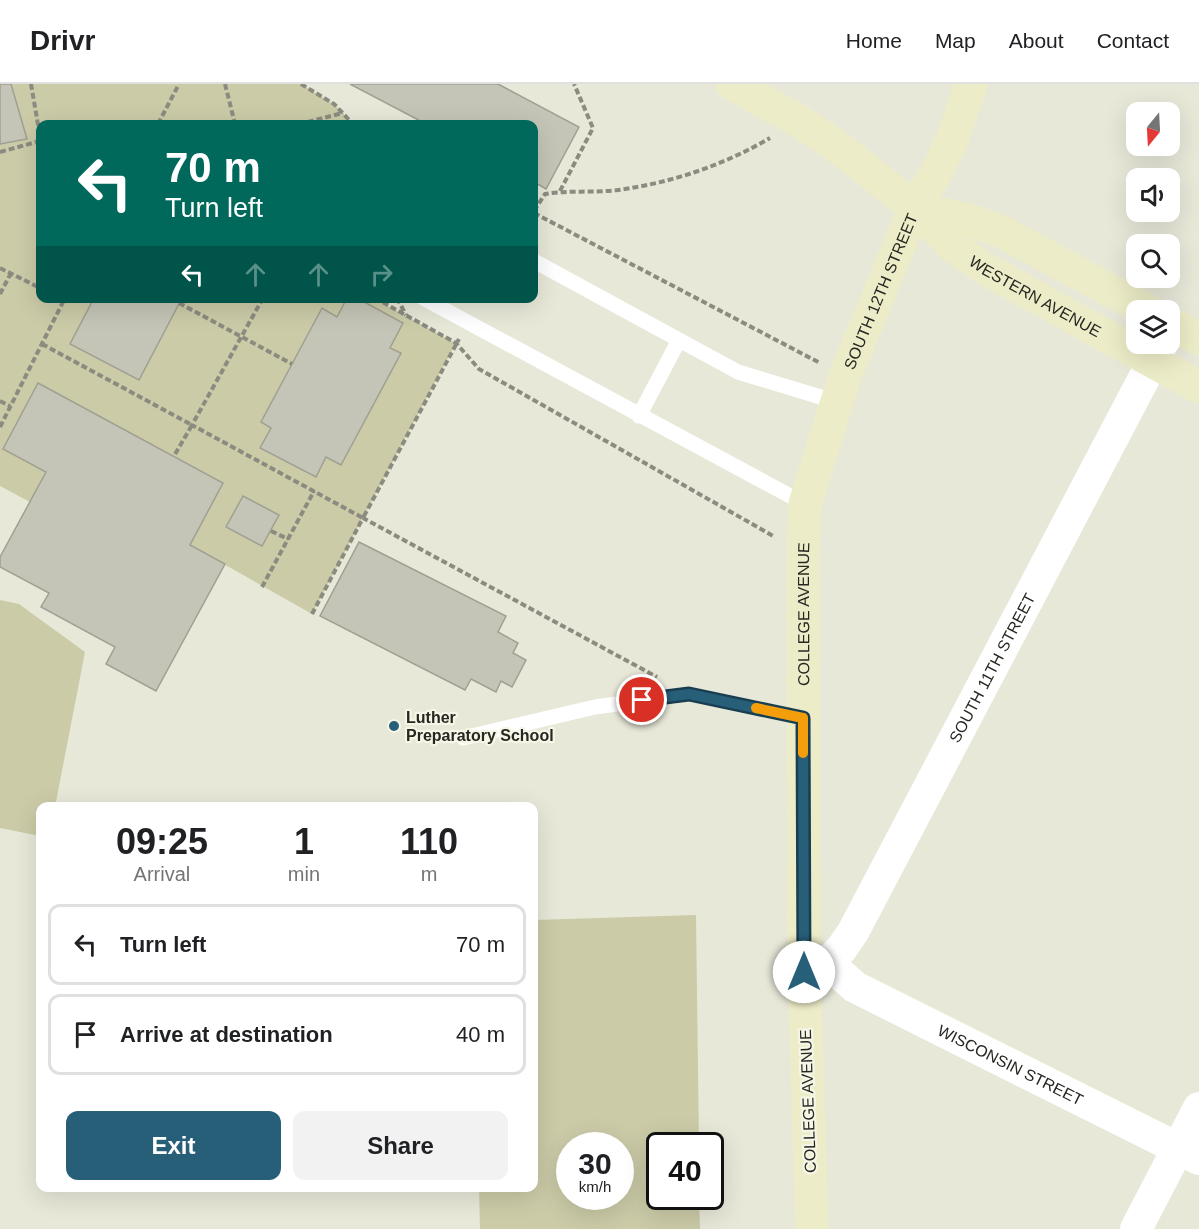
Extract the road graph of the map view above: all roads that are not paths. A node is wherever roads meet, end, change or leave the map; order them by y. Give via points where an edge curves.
1 (732, 84) edge
2 (971, 84) edge
3 (915, 208) junction
4 (538, 263) edge
5 (432, 303) edge
6 (1126, 308) edge
7 (1126, 319) edge
8 (680, 340) junction
9 (1156, 354) edge
10 (1179, 354) edge
11 (1199, 387) edge
12 (841, 389) junction
13 (639, 416) junction
14 (805, 504) junction
15 (803, 718) junction
16 (464, 738) dead end
17 (816, 967) junction
18 (1199, 1108) edge
19 (1189, 1154) edge
20 (812, 1229) edge
21 (1136, 1229) edge

1 - 3 street, WESTERN AVENUE via 834,144
2 - 3 street, SOUTH 12TH STREET via 954,135
3 - 6 street, WESTERN AVENUE via 1002,232
3 - 7 street, WESTERN AVENUE via 955,248 987,270
3 - 12 street, SOUTH 12TH STREET
4 - 8 lane
5 - 13 lane
8 - 12 lane via 738,372
8 - 13 lane
9 - 17 street, SOUTH 11TH STREET via 848,940
10 - 11 street, WESTERN AVENUE
12 - 14 street, SOUTH 12TH STREET
13 - 14 lane
14 - 15 street, COLLEGE AVENUE
15 - 16 lane via 689,694 594,707
15 - 17 street, COLLEGE AVENUE
17 - 19 street, WISCONSIN STREET
17 - 20 street, COLLEGE AVENUE
18 - 19 street
19 - 21 street

